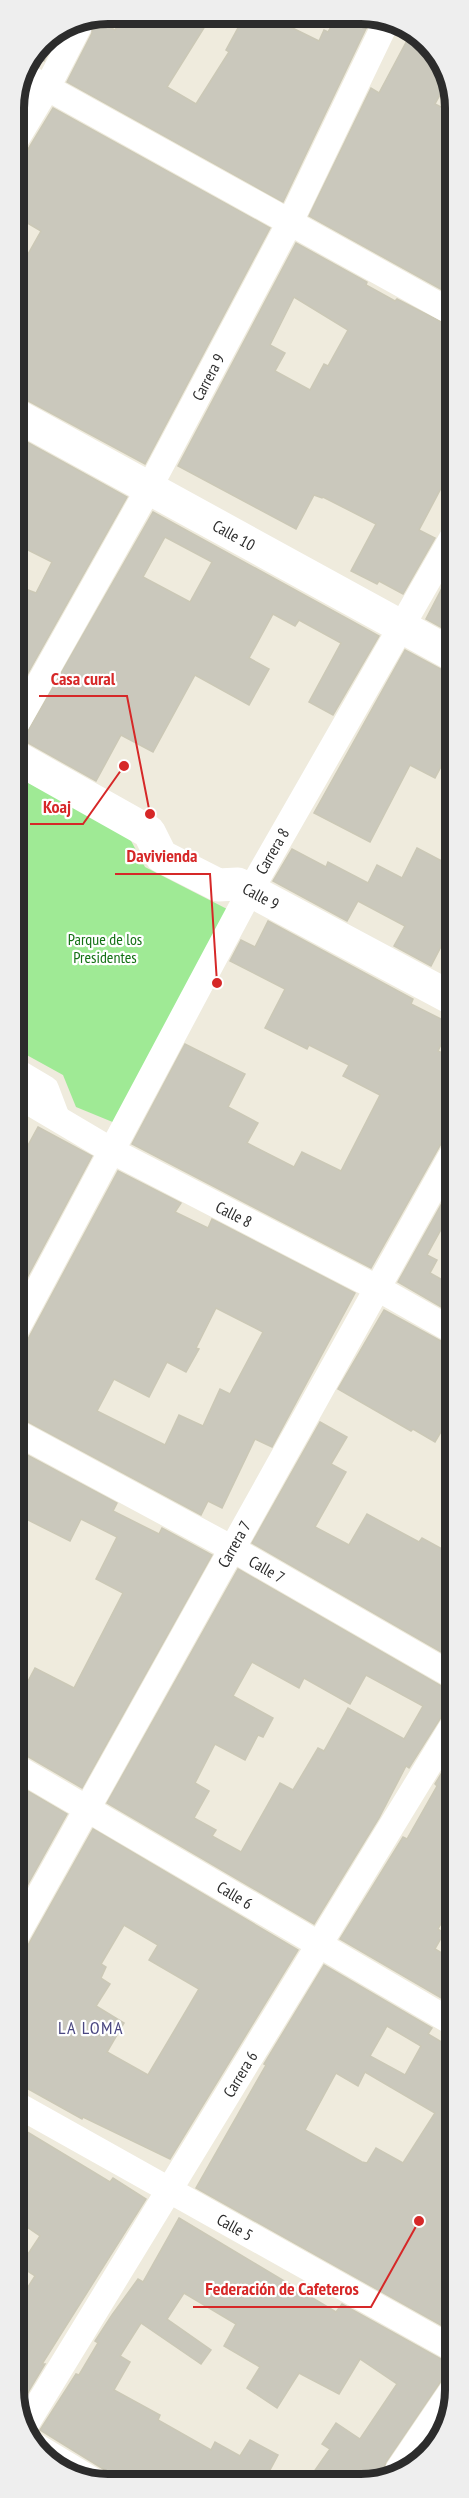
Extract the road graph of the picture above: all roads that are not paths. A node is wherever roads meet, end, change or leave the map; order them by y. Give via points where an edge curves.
1 (383, 28) edge
2 (76, 30) edge
3 (36, 82) edge
4 (24, 116) edge
5 (290, 222) junction
6 (445, 308) edge
7 (24, 419) edge
8 (149, 488) junction
9 (445, 550) edge
10 (401, 627) junction
11 (445, 651) edge
12 (24, 710) edge
13 (24, 762) edge
14 (250, 891) junction
15 (445, 995) edge
16 (24, 1076) edge
17 (24, 1098) edge
18 (57, 1118) junction
19 (112, 1151) junction
20 (445, 1167) edge
21 (379, 1289) junction
22 (24, 1315) edge
23 (445, 1326) edge
24 (24, 1436) edge
25 (231, 1548) junction
26 (445, 1671) edge
27 (445, 1738) edge
28 (24, 1772) edge
29 (90, 1808) junction
30 (24, 1923) edge
31 (318, 1945) junction
32 (445, 2018) edge
33 (24, 2109) edge
34 (170, 2190) junction
35 (445, 2344) edge
36 (443, 2403) edge
37 (29, 2419) edge
38 (403, 2463) edge

1 - 5 street, Carrera 9
2 - 3 street
3 - 4 street
3 - 5 street
5 - 6 street
5 - 8 street, Carrera 9
7 - 8 main road, Calle 10
8 - 10 main road, Calle 10
8 - 12 street, Carrera 9
9 - 10 street, Carrera 8
10 - 11 main road, Calle 10
10 - 14 street, Carrera 8
13 - 14 main road, Calle 9 via 149,832 161,856 218,885 238,884
14 - 15 main road, Calle 9
14 - 19 street, Carrera 8
16 - 18 street via 46,1089
17 - 18 street, Calle 8
18 - 19 street, Calle 8
19 - 21 street, Calle 8
19 - 22 street, Carrera 8
20 - 21 street, Carrera 7
21 - 23 street, Calle 8
21 - 25 street, Carrera 7
24 - 25 street, Calle 7
25 - 26 street, Calle 7
25 - 29 street, Carrera 7
27 - 31 street, Carrera 6
28 - 29 street, Calle 6
29 - 30 street, Carrera 7
29 - 31 street, Calle 6
31 - 32 street, Calle 6
31 - 34 street, Carrera 6
33 - 34 street, Calle 5
34 - 35 street, Calle 5
34 - 37 street, Carrera 6
36 - 38 street

